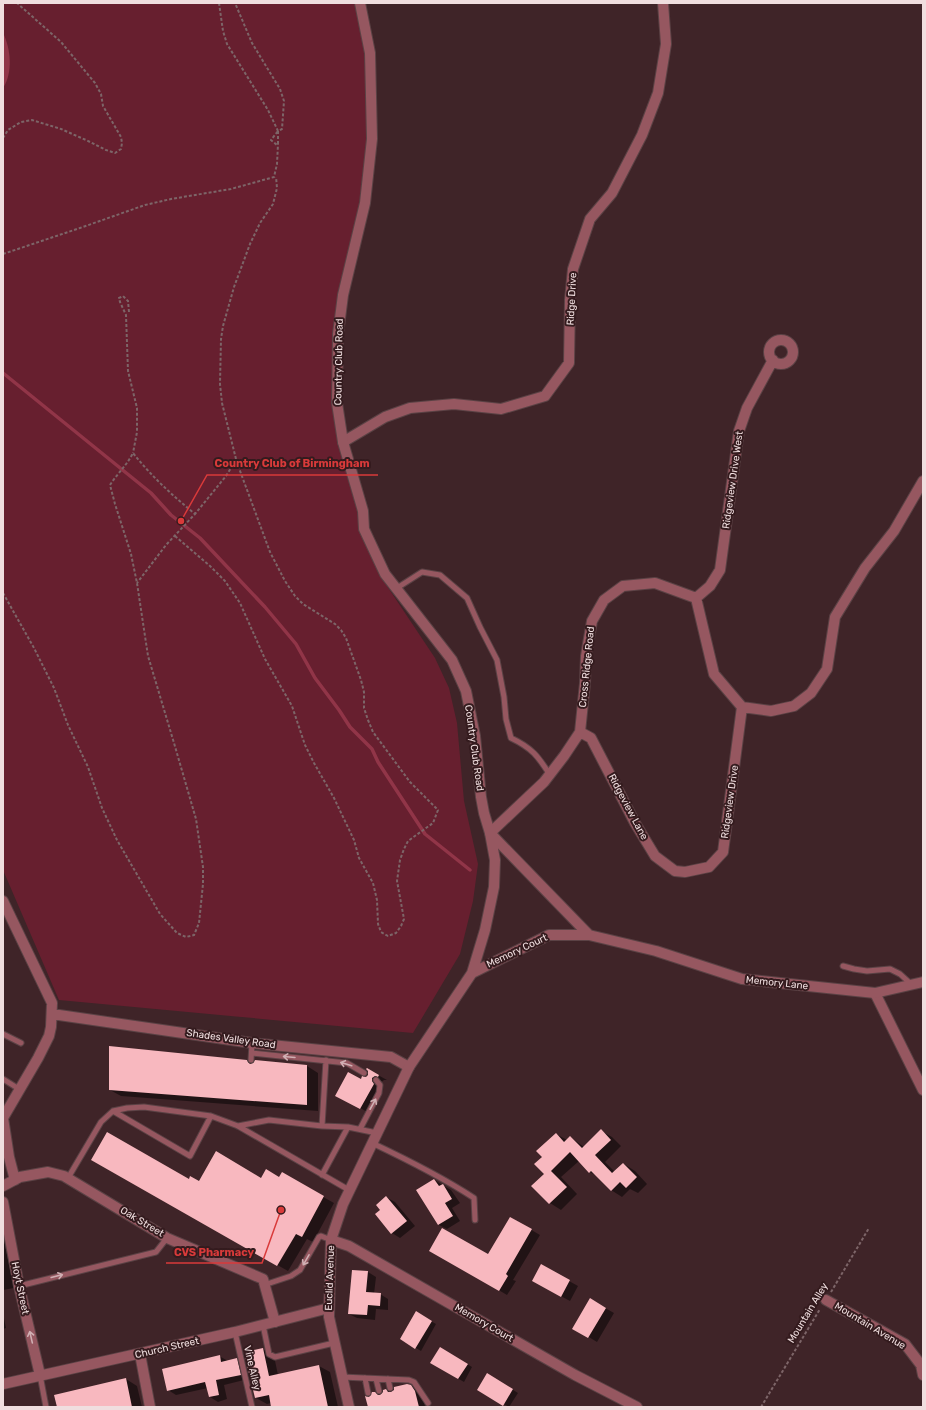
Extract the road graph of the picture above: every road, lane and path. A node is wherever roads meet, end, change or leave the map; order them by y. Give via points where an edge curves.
1 (17, 3) edge
2 (219, 3) edge
3 (235, 3) edge
4 (360, 3) edge
5 (663, 3) edge
6 (278, 131) junction
7 (3, 138) edge
8 (278, 144) junction
9 (275, 175) dead end
10 (3, 254) edge
11 (129, 312) dead end
12 (773, 360) dead end
13 (343, 442) junction
14 (133, 453) junction
15 (236, 460) junction
16 (923, 481) edge
17 (195, 514) junction
18 (175, 536) junction
19 (137, 583) junction
20 (397, 588) junction
21 (3, 593) edge
22 (696, 598) junction
23 (742, 707) junction
24 (580, 732) junction
25 (550, 775) junction
26 (490, 833) junction
27 (685, 872) joint
28 (3, 901) edge
29 (589, 935) junction
30 (843, 966) dead end
31 (472, 973) junction
32 (923, 982) edge
33 (912, 985) junction
34 (876, 993) junction
35 (52, 1014) junction
36 (3, 1034) edge
37 (21, 1043) dead end
38 (252, 1048) junction
39 (251, 1060) dead end
40 (326, 1060) junction
41 (409, 1067) junction
42 (364, 1073) dead end
43 (3, 1079) edge
44 (376, 1080) dead end
45 (19, 1089) junction
46 (923, 1090) edge
47 (113, 1111) junction
48 (211, 1116) junction
49 (3, 1118) edge
50 (238, 1126) junction
51 (322, 1126) junction
52 (348, 1127) junction
53 (360, 1129) junction
54 (377, 1133) junction
55 (372, 1143) junction
56 (322, 1174) junction
57 (68, 1178) junction
58 (16, 1180) junction
59 (3, 1186) edge
60 (349, 1190) junction
61 (3, 1202) edge
62 (475, 1220) dead end
63 (869, 1228) dead end
64 (167, 1238) junction
65 (331, 1240) junction
66 (264, 1285) junction
67 (19, 1286) junction
68 (826, 1300) junction
69 (329, 1308) junction
70 (275, 1322) junction
71 (263, 1325) junction
72 (235, 1332) junction
73 (334, 1343) junction
74 (140, 1354) junction
75 (40, 1375) junction
76 (923, 1375) edge
77 (342, 1377) junction
78 (365, 1378) junction
79 (376, 1378) junction
80 (388, 1379) junction
81 (3, 1384) edge
82 (390, 1388) dead end
83 (379, 1391) dead end
84 (368, 1393) dead end
85 (428, 1403) dead end
86 (46, 1407) edge
87 (150, 1407) edge
88 (252, 1407) edge
89 (349, 1407) edge
90 (637, 1407) edge
91 (761, 1407) edge

1 - 7 path via 61,42 95,83 101,94 103,106 122,143 121,149 115,153 32,120 21,122 8,130
2 - 6 path via 226,44 268,110
3 - 6 path via 250,38 273,75 284,101 282,129
4 - 13 street, Country Club Road via 370,53 372,139 365,203 343,295 338,334 337,403
5 - 13 street, Ridge Drive via 666,44 658,93 642,135 612,192 590,218 573,269 569,363 545,396 501,409 454,404 410,408 385,417
6 - 8 path
6 - 8 path via 271,140
8 - 10 path via 274,177 231,189 145,205
9 - 15 path via 277,188 273,204 250,244 234,287 222,332 222,403
11 - 14 path via 128,301 123,296 120,302 126,315 128,371 137,408 137,432
12 - 22 street, Ridgeview Drive West via 747,408 739,431 720,570 710,586
13 - 20 street, Country Club Road via 363,511 364,529 386,574
14 - 17 path via 149,472
14 - 19 path via 110,485
15 - 17 path
15 - 18 path via 270,552 285,581 303,604 341,630 361,680 364,708 373,732 410,782 438,810 433,823 408,841 400,860 397,881 404,919 396,933 388,936 381,932 373,883 359,858 354,840 334,798 305,745 292,706 265,659 240,603 225,581
16 - 23 street via 894,531 865,568 835,617 827,669 811,693 794,706 771,711
17 - 18 path
18 - 19 path
19 - 21 path via 148,656 196,819 203,868 199,923 194,934 186,937 177,933 160,914 117,840 54,688
20 - 25 lane via 422,572 440,575 466,598 498,660 511,738 539,757
20 - 26 street, Country Club Road via 452,660 466,691 475,736 481,797
22 - 23 street via 714,674
22 - 24 street, Cross Ridge Road via 655,583 623,586 604,600 592,621 586,656
23 - 27 street, Ridgeview Drive via 723,852 709,867
24 - 25 street, Cross Ridge Road
24 - 27 street, Ridgeview Lane via 591,738 655,856 675,871
25 - 26 street, Cross Ridge Road
26 - 29 street, Country Club Road
26 - 31 street, Country Club Road via 495,860 494,887
28 - 35 street via 52,1003
29 - 31 street, Memory Court via 549,935
29 - 34 street, Memory Lane via 656,951 742,979
30 - 33 lane via 867,971 890,969
31 - 41 street, Country Club Road
32 - 33 street, Memory Lane
33 - 34 street, Memory Lane
34 - 46 street
35 - 38 street, Shades Valley Road
35 - 45 street via 49,1036
36 - 37 lane
38 - 39 lane
40 -> 38 lane
38 - 41 street, Shades Valley Road via 391,1057
42 -> 40 lane via 348,1063
40 - 51 lane
41 - 54 street, Euclid Avenue
43 - 45 lane
53 -> 44 lane via 379,1094 380,1085
45 - 49 street
47 - 48 lane via 144,1107
47 - 48 lane via 190,1156
47 - 57 lane via 101,1122
48 - 50 lane
49 - 58 street via 9,1157
50 - 51 lane via 269,1120
50 - 56 lane
51 - 52 lane
52 - 53 lane
52 - 56 lane
53 - 54 lane
54 - 55 street, Euclid Avenue
55 - 60 street, Euclid Avenue
55 - 62 lane via 448,1181 474,1198
56 - 60 lane
57 - 58 street, Oak Street via 48,1172
57 - 64 street, Oak Street
58 - 59 street, Oak Street
60 - 65 street, Euclid Avenue
61 - 67 street, Hoyt Street
63 - 68 path, Mountain Alley
64 - 66 street, Oak Street via 263,1279
67 -> 64 lane via 156,1252
65 -> 66 lane via 319,1237 300,1270 291,1276
65 - 69 street, Euclid Avenue
65 - 90 street, Memory Court via 349,1246 575,1375
66 - 70 street
75 -> 67 street, Hoyt Street
68 - 76 street, Mountain Avenue via 905,1344 921,1365
68 - 91 path, Mountain Alley
69 - 70 street, Church Street
69 - 73 street, Euclid Avenue
70 - 71 street, Church Street
71 - 72 street, Church Street
71 - 73 lane via 270,1354 275,1357
72 - 74 street, Church Street
72 - 88 lane, Vine Alley
73 - 77 street, Euclid Avenue
74 - 75 street, Church Street
74 - 87 street
75 - 81 street, Church Street
75 - 86 lane
77 - 78 lane
77 - 89 street, Euclid Avenue
78 - 79 lane
78 - 84 lane
79 - 80 lane
79 - 83 lane
80 - 82 lane
80 - 85 lane via 414,1382

